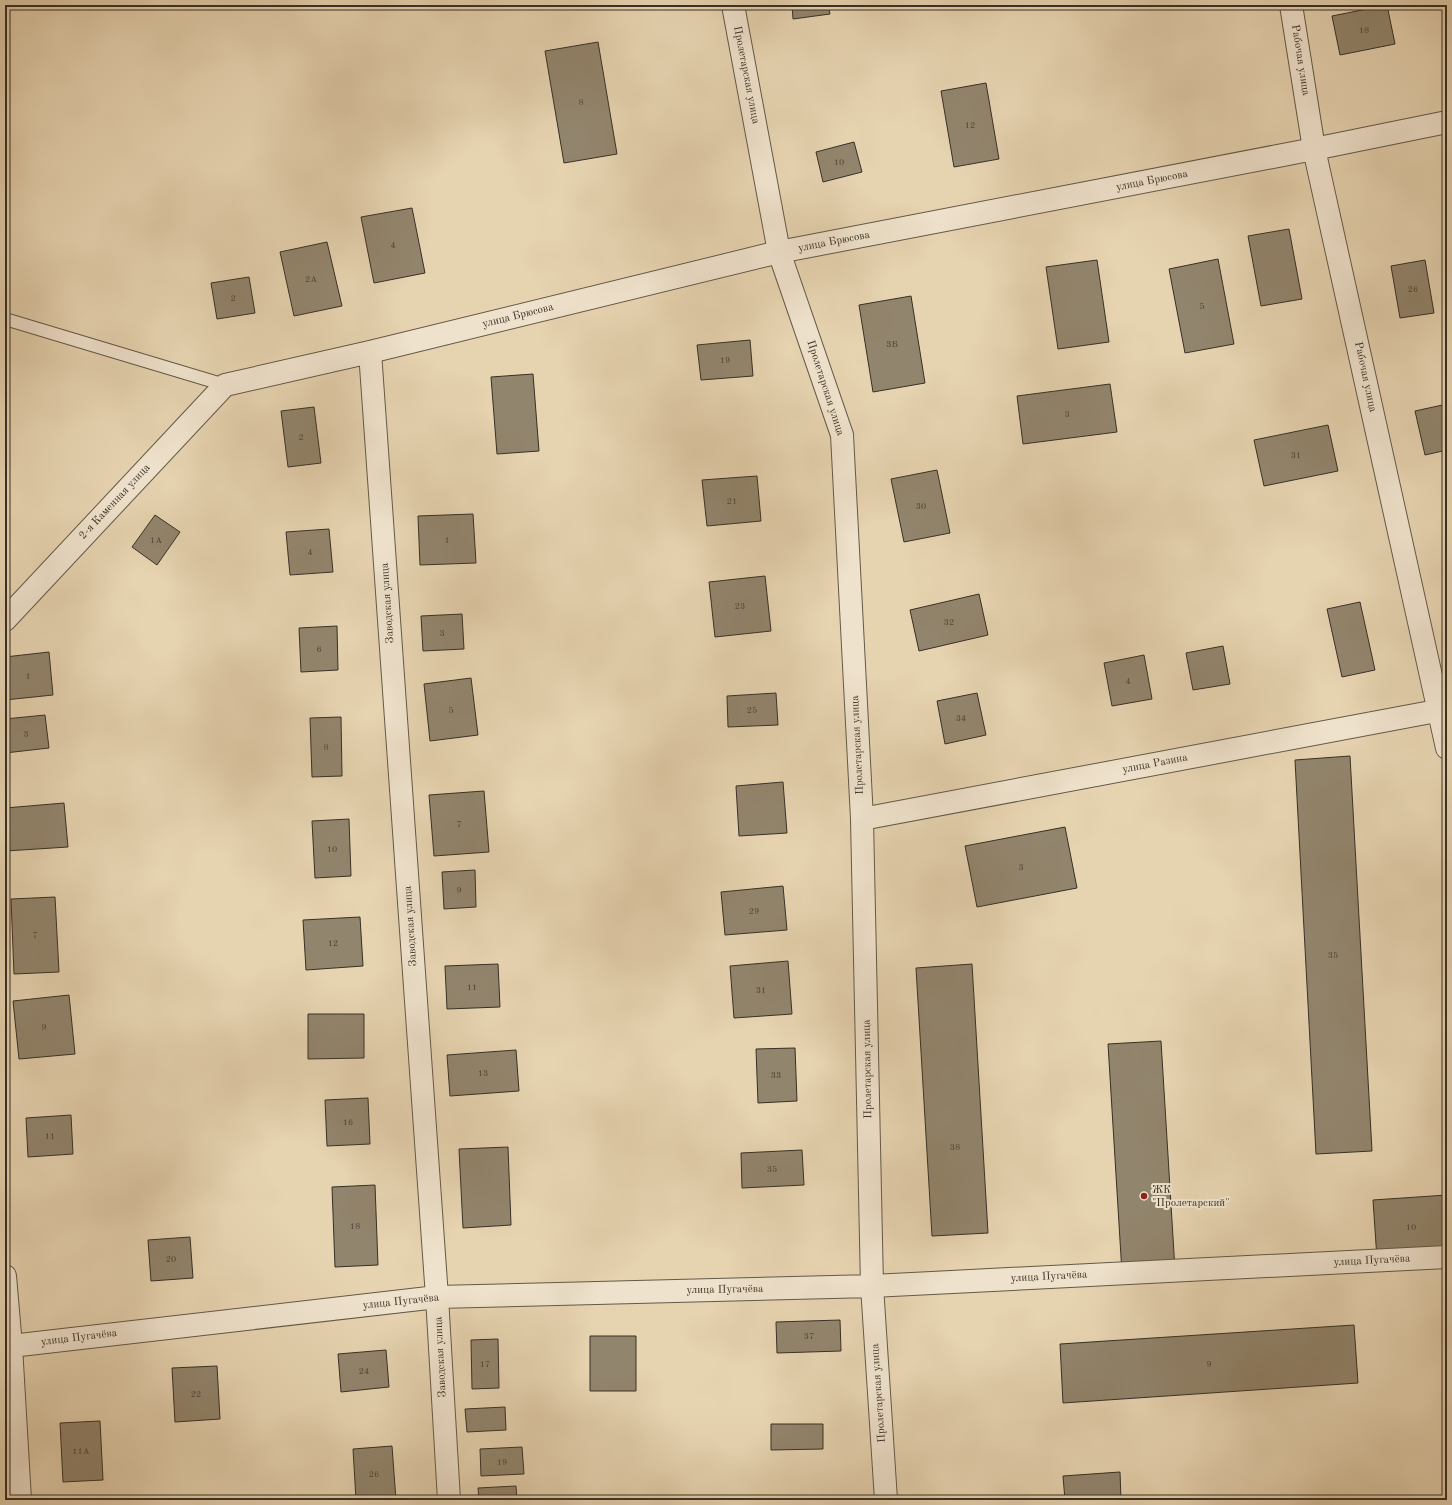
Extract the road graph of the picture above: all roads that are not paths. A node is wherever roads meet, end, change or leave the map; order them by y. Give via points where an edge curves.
1 (733, 5) edge
2 (1290, 5) edge
3 (1447, 122) edge
4 (1314, 149) junction
5 (779, 252) junction
6 (5, 319) edge
7 (370, 352) junction
8 (225, 385) junction
9 (5, 620) edge
10 (1443, 709) edge
11 (1447, 748) edge
12 (862, 819) junction
13 (1447, 1257) edge
14 (5, 1276) edge
15 (872, 1286) junction
16 (437, 1297) junction
17 (8, 1346) edge
18 (20, 1500) edge
19 (449, 1500) edge
20 (886, 1500) edge

1 - 5 street, Пролетарская улица
2 - 4 street, Рабочая улица
3 - 4 street, улица Брюсова
4 - 5 street, улица Брюсова
4 - 10 street, Рабочая улица
5 - 7 street, улица Брюсова
5 - 12 street, Пролетарская улица via 842,435
6 - 8 lane
7 - 8 street, улица Брюсова
7 - 16 street, Заводская улица
8 - 9 street, 2-я Каменная улица
10 - 11 street, Рабочая улица
10 - 12 street, улица Разина
12 - 15 street, Пролетарская улица
13 - 15 street, улица Пугачёва
14 - 17 street
15 - 16 street, улица Пугачёва
15 - 20 street, Пролетарская улица
16 - 17 street, улица Пугачёва
16 - 19 street, Заводская улица
17 - 18 street

